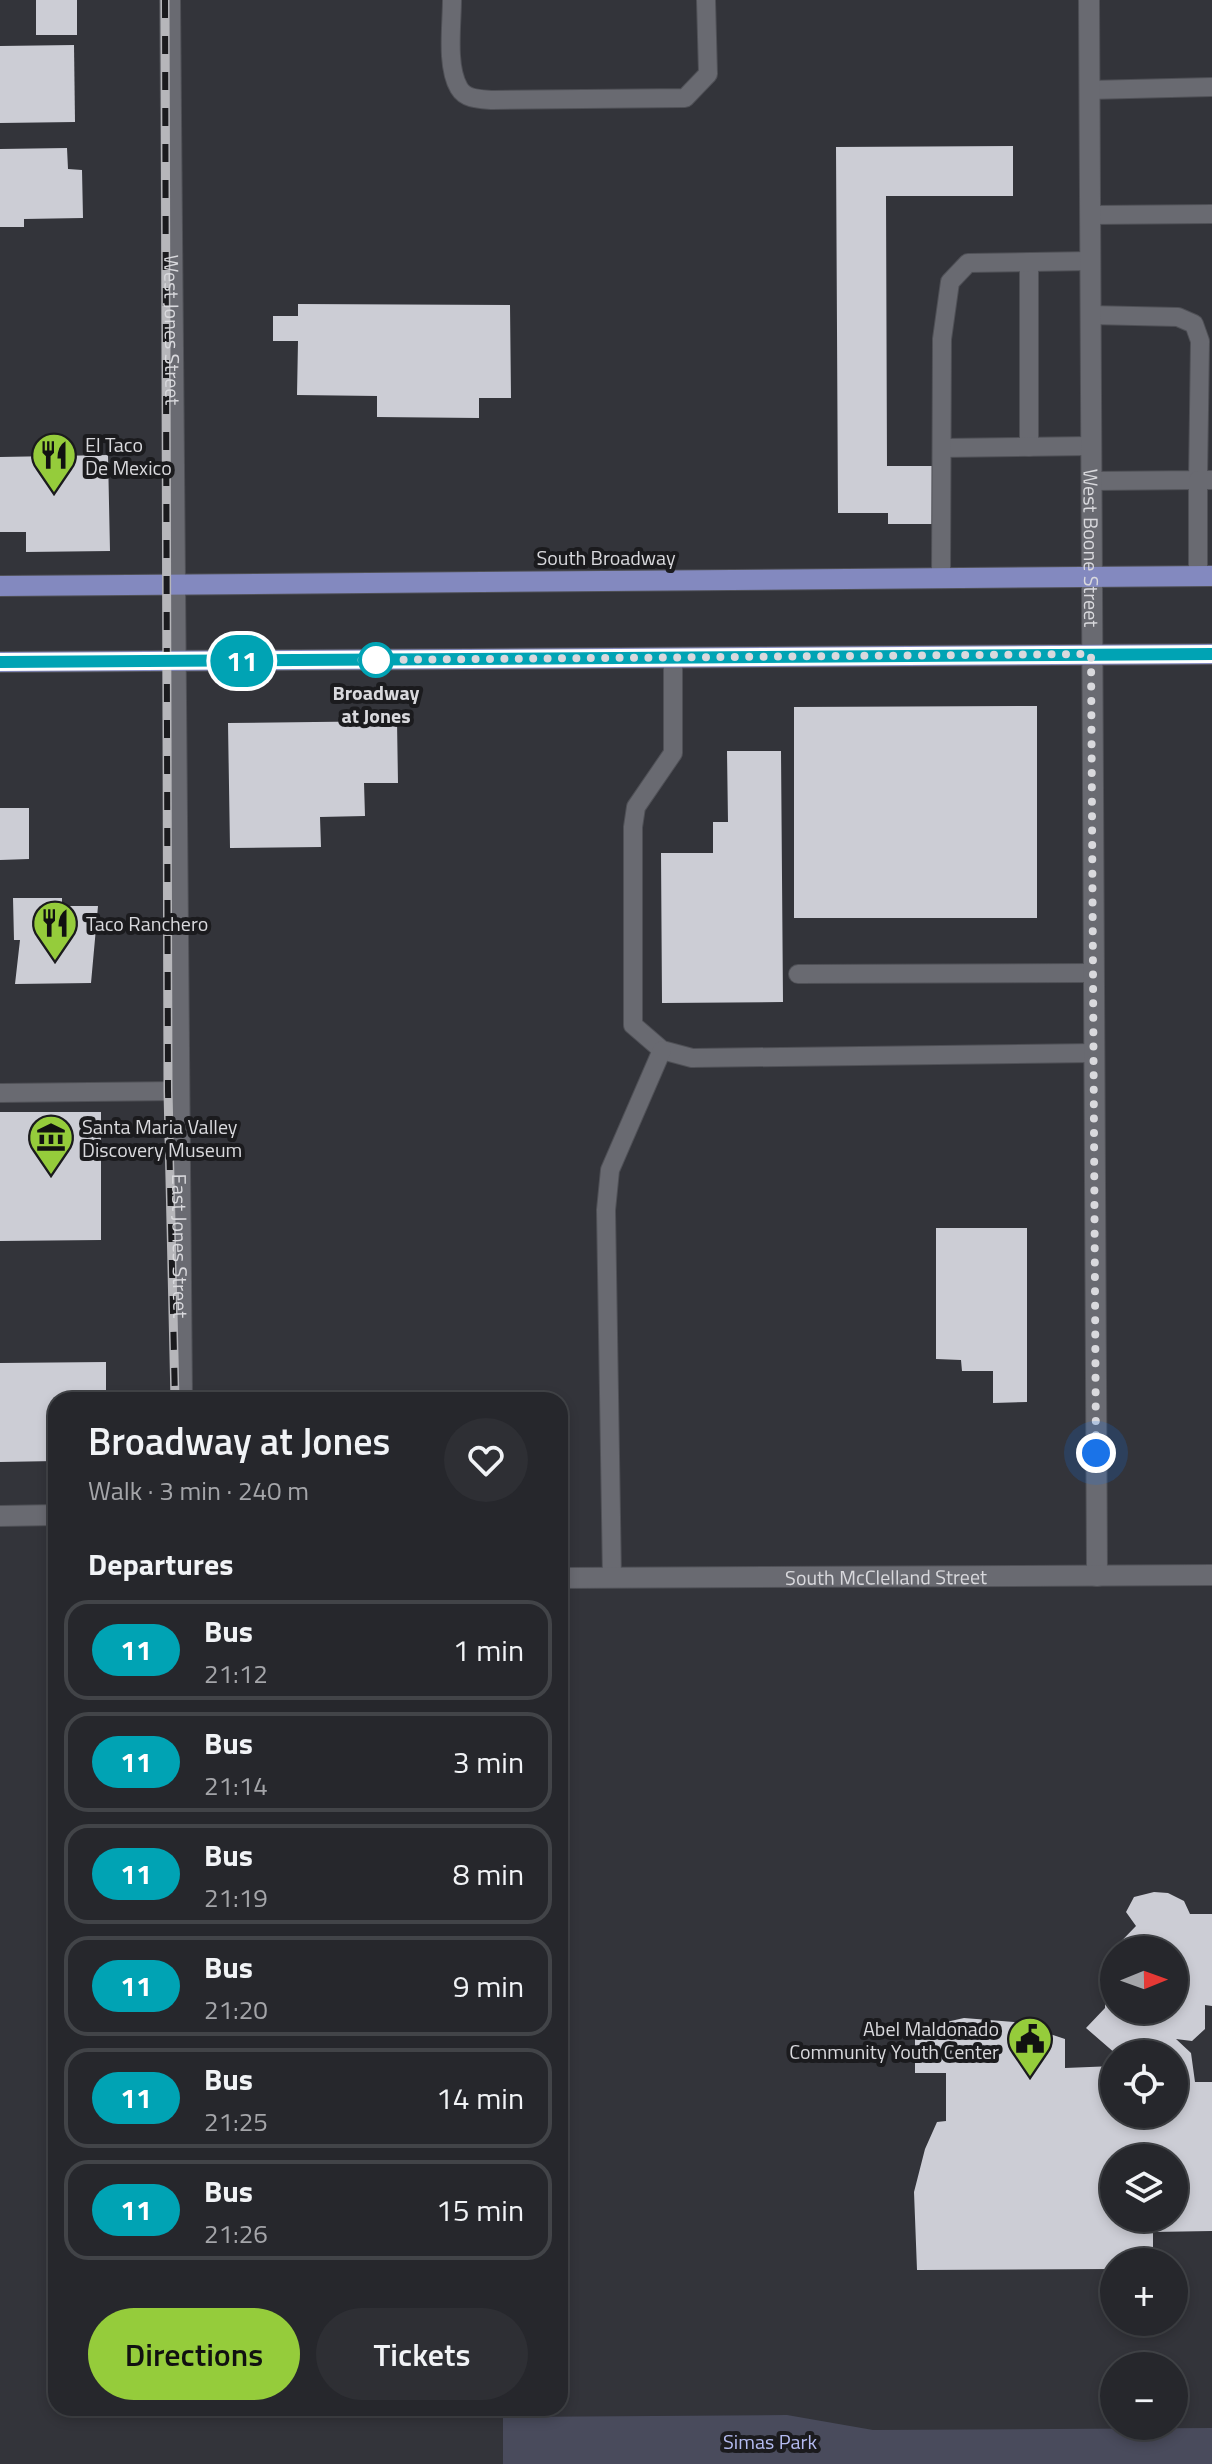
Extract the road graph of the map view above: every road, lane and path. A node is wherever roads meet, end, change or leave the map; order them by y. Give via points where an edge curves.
1 (170, 0) edge
2 (452, 0) edge
3 (706, 0) edge
4 (1089, 0) edge
5 (1212, 87) edge
6 (1089, 90) junction
7 (1212, 214) edge
8 (1090, 215) junction
9 (1090, 261) junction
10 (1029, 262) junction
11 (1090, 315) junction
12 (1091, 446) junction
13 (1029, 447) junction
14 (942, 448) junction
15 (1205, 480) edge
16 (1092, 481) junction
17 (1205, 576) edge
18 (1092, 577) junction
19 (941, 579) junction
20 (174, 585) junction
21 (0, 586) edge
22 (1091, 654) junction
23 (1212, 654) edge
24 (673, 658) junction
25 (0, 662) edge
26 (173, 662) junction
27 (1093, 973) junction
28 (798, 974) dead end
29 (662, 1050) junction
30 (1094, 1053) junction
31 (177, 1091) junction
32 (0, 1093) edge
33 (182, 1392) edge
34 (48, 1515) edge
35 (0, 1516) edge
36 (1212, 1575) edge
37 (1097, 1576) junction
38 (568, 1578) edge
39 (612, 1578) junction

1 - 20 street, West Jones Street
2 - 3 lane via 459,88 471,98 493,100 685,98 708,74
4 - 6 street, West Boone Street
5 - 6 lane
6 - 8 street, West Boone Street
7 - 8 lane
8 - 9 street, West Boone Street
9 - 10 lane
9 - 11 street, West Boone Street
10 - 13 lane
10 - 14 lane via 968,263 950,282 942,339
11 - 12 street, West Boone Street
11 - 15 lane via 1178,317 1194,324 1200,341
12 - 13 lane
12 - 16 street, West Boone Street
13 - 14 lane
14 - 19 lane
15 - 16 lane
15 - 17 lane
16 - 18 street, West Boone Street
17 - 18 main road, South Broadway
18 - 19 main road, South Broadway
18 - 22 street, West Boone Street
19 - 20 main road, South Broadway
20 - 21 main road, South Broadway
20 - 26 street, West Jones Street
22 - 23 main road
22 - 24 main road
22 - 27 street, West Boone Street
24 - 26 main road
24 - 29 lane via 673,753 636,807 633,827 633,1025
25 - 26 main road
26 - 31 street, East Jones Street
27 - 28 lane
27 - 30 street, West Boone Street
29 - 30 lane via 692,1058
29 - 39 lane via 610,1170 606,1210
30 - 37 street, West Boone Street
31 - 32 lane
31 - 33 street, East Jones Street
34 - 35 street
36 - 37 street, South McClelland Street
37 - 39 street, South McClelland Street
38 - 39 street, South McClelland Street

